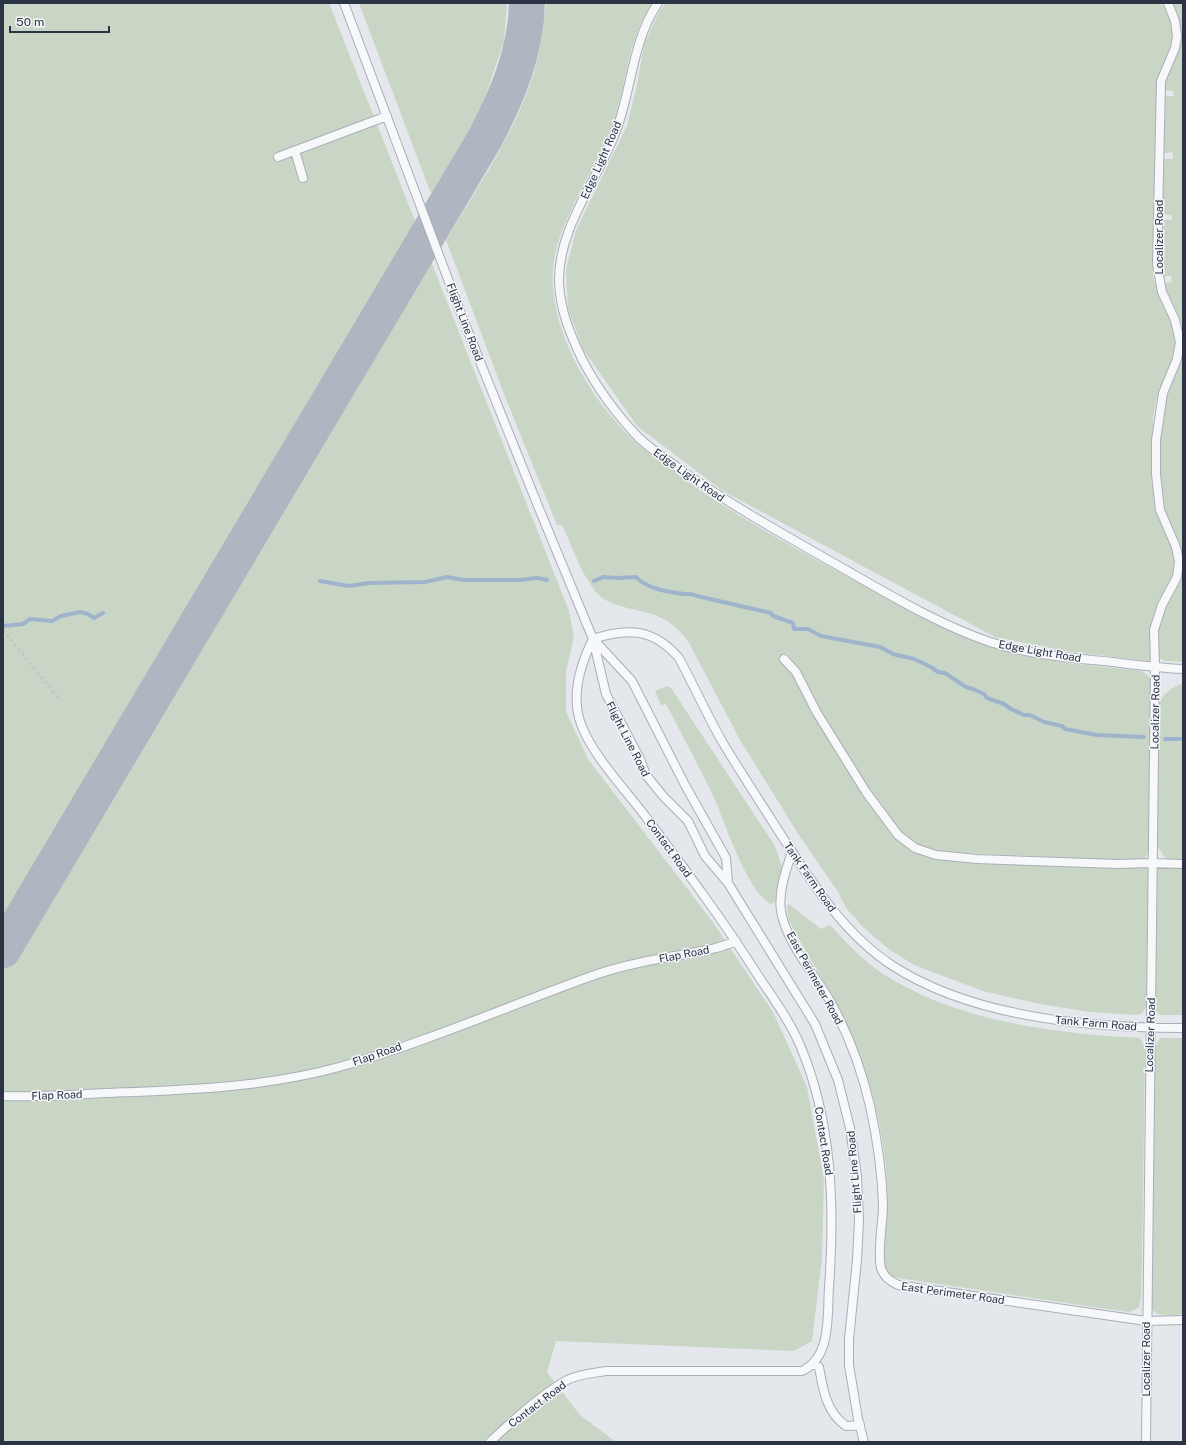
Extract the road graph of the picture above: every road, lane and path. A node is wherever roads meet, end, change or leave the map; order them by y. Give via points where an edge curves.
1 (344, 3) edge
2 (658, 3) edge
3 (1168, 3) edge
4 (387, 116) junction
5 (295, 151) junction
6 (278, 157) dead end
7 (303, 178) dead end
8 (3, 630) edge
9 (593, 639) junction
10 (784, 659) dead end
11 (1156, 668) junction
12 (1183, 669) edge
13 (60, 700) dead end
14 (792, 852) junction
15 (1153, 863) junction
16 (1183, 864) edge
17 (728, 883) junction
18 (736, 941) junction
19 (1152, 1028) junction
20 (1183, 1028) edge
21 (3, 1096) edge
22 (1183, 1320) edge
23 (1146, 1321) junction
24 (814, 1364) junction
25 (860, 1425) junction
26 (490, 1442) edge
27 (864, 1442) edge
28 (1146, 1442) edge

1 - 4 lane, Flight Line Road
2 - 11 lane, Edge Light Road via 637,46 630,86 616,130 573,221 560,267 561,302 570,334 589,372 611,406 641,440 726,501 844,569 938,619 993,643 1027,651 1062,658
3 - 11 lane, Localizer Road via 1175,21 1177,37 1162,81 1157,264 1162,292 1175,320 1180,342 1179,353 1163,393 1160,408 1156,440 1156,474 1160,510 1176,547 1179,562 1177,577 1162,605 1156,625
4 - 5 lane
4 - 9 lane, Flight Line Road via 466,326
5 - 6 lane
5 - 7 lane
8 - 13 path
9 - 14 lane, Tank Farm Road via 622,632 640,633 656,638 679,658 723,742
9 - 17 lane, Flight Line Road via 632,681 726,858
9 - 17 lane, Flight Line Road via 606,694 646,775 688,821 705,856
9 - 18 lane, Contact Road via 581,669 577,691 584,730 610,772 647,818
10 - 15 lane via 796,672 821,719 870,798 898,835 915,848 936,855 977,859
11 - 12 lane, Edge Light Road
11 - 15 lane, Localizer Road
14 - 19 lane, Tank Farm Road via 817,891 861,941 892,965 925,984 960,997 1035,1016 1093,1025
14 - 23 lane, East Perimeter Road via 785,874 781,910 786,929 831,1003 863,1080 875,1130 882,1176 880,1259 884,1274 898,1285
15 - 16 lane
15 - 19 lane, Localizer Road
17 - 25 lane, Flight Line Road via 815,1024 838,1080 850,1128 857,1176 859,1221 849,1366
18 - 21 lane, Flap Road via 709,950 638,963 602,973 499,1012 317,1072 258,1082 182,1090
18 - 24 lane, Contact Road via 786,1018 799,1043 814,1086 825,1135 832,1196 830,1269 824,1345
19 - 20 lane, Tank Farm Road
19 - 23 lane, Localizer Road
22 - 23 lane, East Perimeter Road
23 - 28 lane, Localizer Road
24 - 25 lane via 819,1367 823,1391 834,1414 846,1426
24 - 26 lane, Contact Road via 802,1371 790,1372 606,1371 581,1376 568,1380
25 - 27 lane, Flight Line Road

